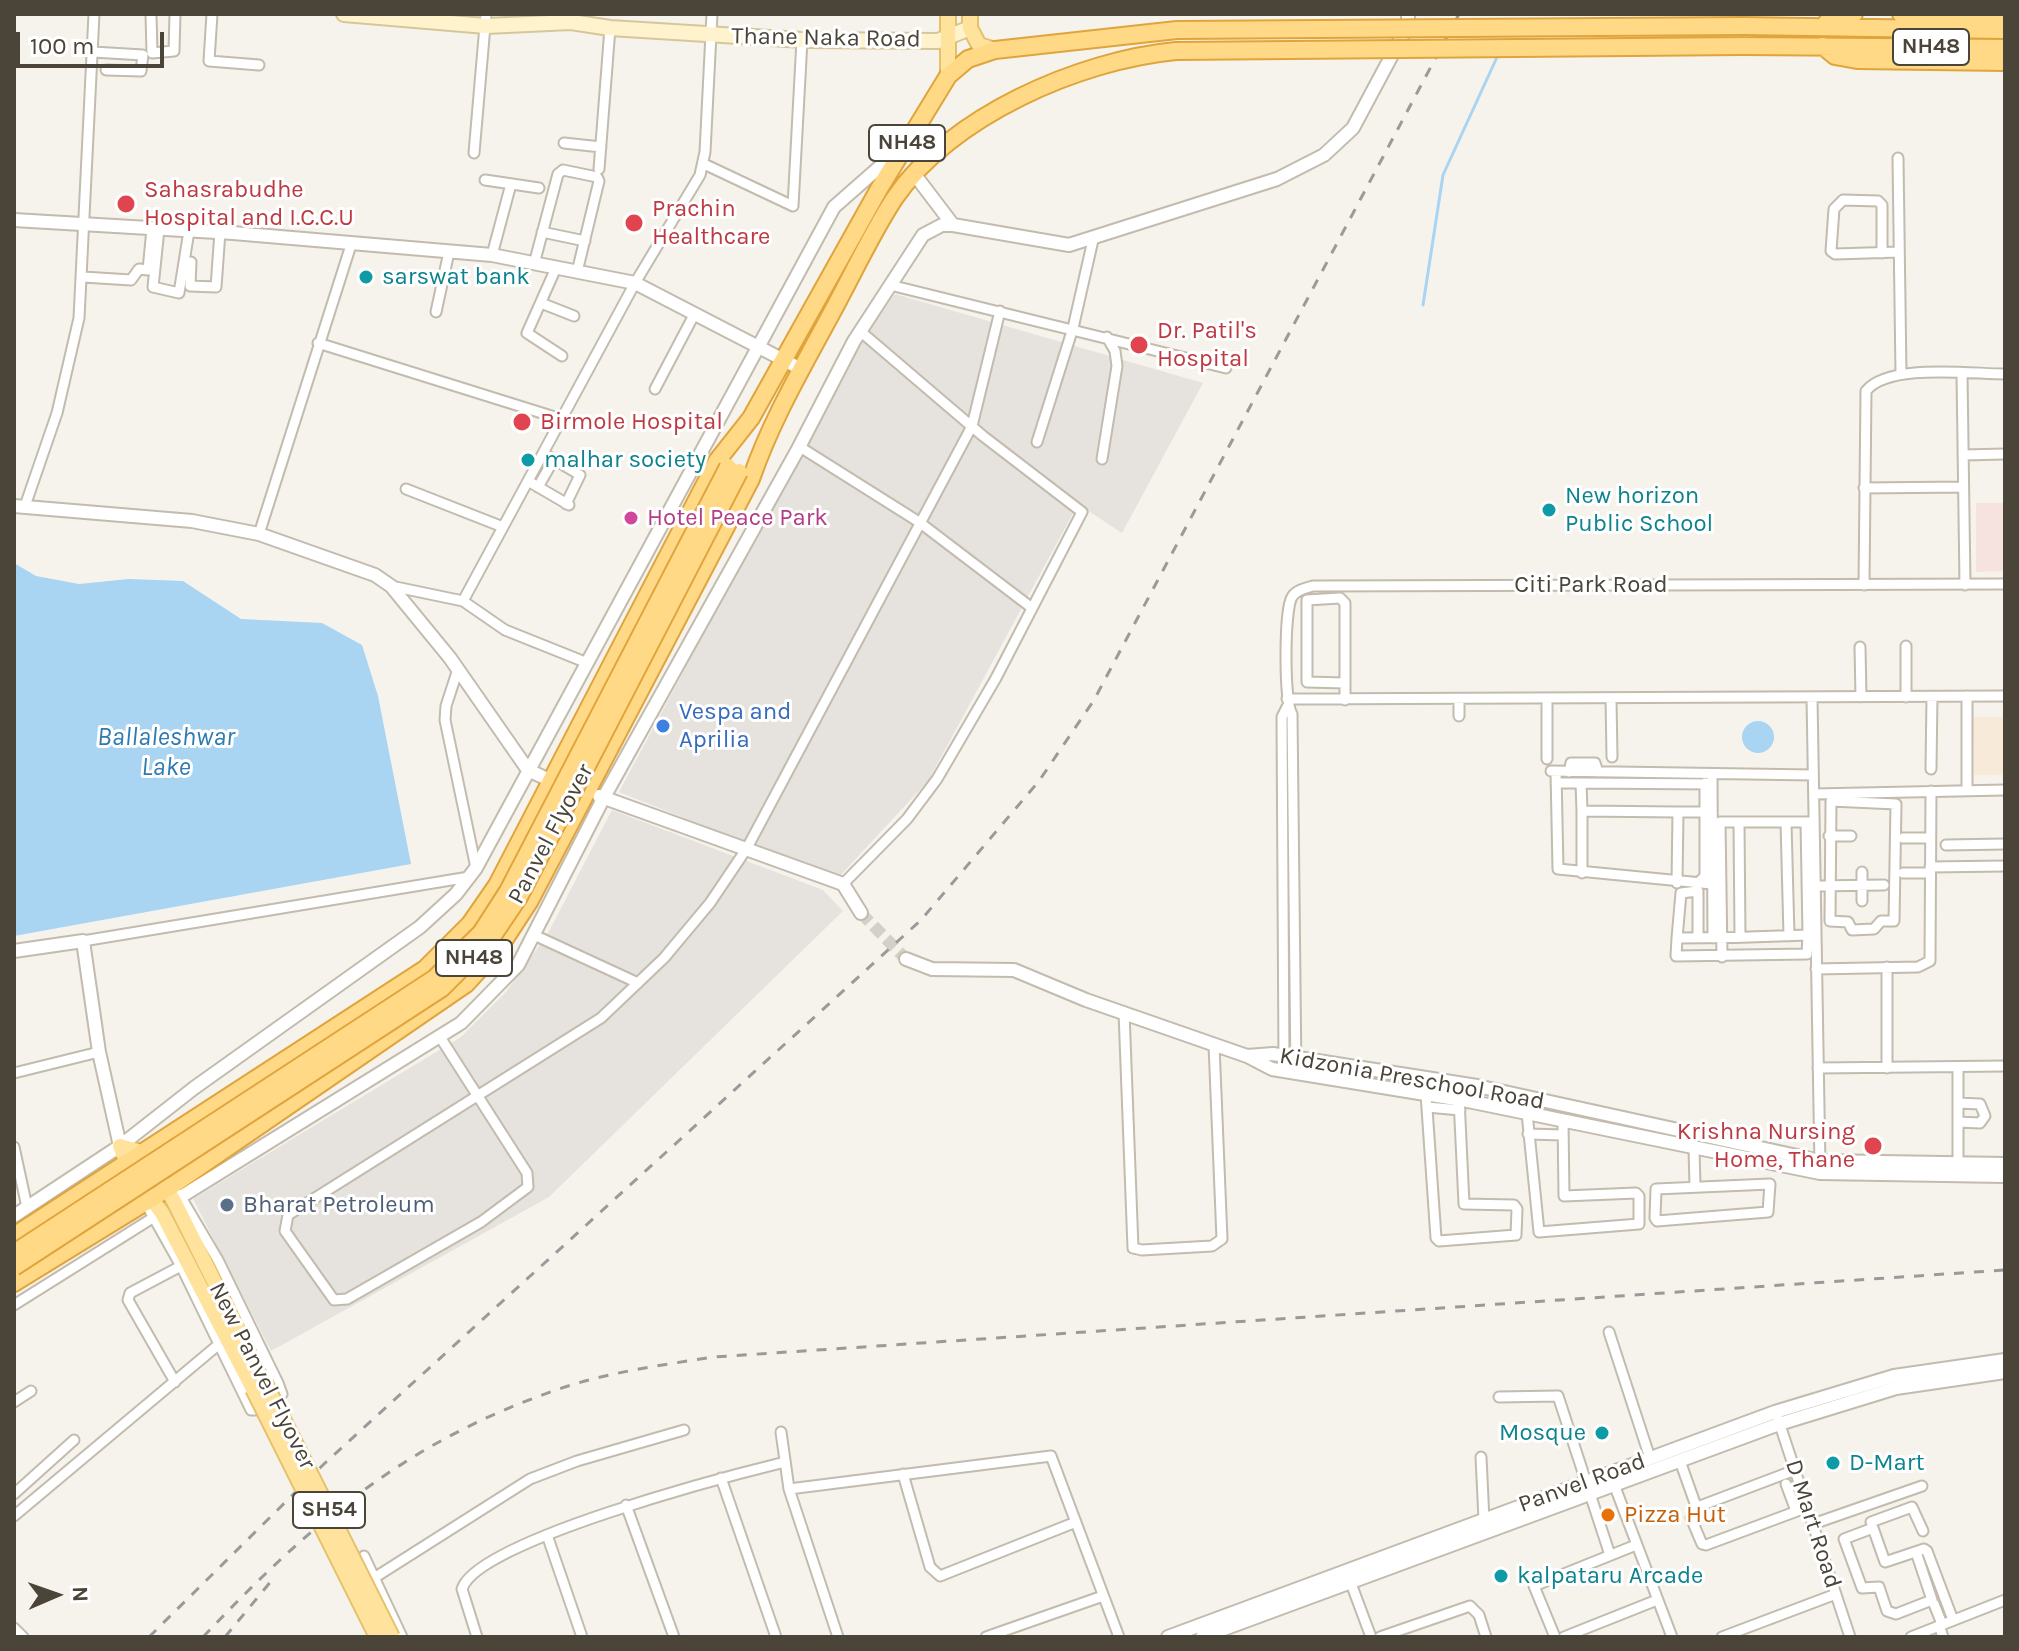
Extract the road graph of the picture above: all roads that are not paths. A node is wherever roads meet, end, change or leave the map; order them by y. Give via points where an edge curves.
1 (94, 14) edge
2 (151, 14) edge
3 (175, 14) edge
4 (212, 14) edge
5 (344, 14) edge
6 (712, 14) edge
7 (948, 14) edge
8 (1408, 14) edge
9 (1901, 14) edge
10 (2005, 16) edge
11 (486, 20) edge
12 (970, 21) edge
13 (1856, 21) edge
14 (610, 28) junction
15 (2005, 30) edge
16 (712, 35) junction
17 (948, 38) junction
18 (802, 40) junction
19 (1823, 46) junction
20 (2005, 48) edge
21 (995, 50) junction
22 (93, 52) junction
23 (2005, 62) edge
24 (259, 65) dead end
25 (106, 70) dead end
26 (948, 76) junction
27 (564, 143) dead end
28 (601, 147) junction
29 (474, 153) dead end
30 (1898, 158) dead end
31 (704, 164) junction
32 (599, 169) dead end
33 (892, 169) junction
34 (915, 175) junction
35 (485, 180) dead end
36 (511, 184) junction
37 (539, 188) dead end
38 (14, 220) edge
39 (87, 225) junction
40 (953, 225) junction
41 (156, 229) junction
42 (192, 231) junction
43 (220, 232) junction
44 (542, 232) junction
45 (1093, 240) junction
46 (585, 241) junction
47 (351, 245) junction
48 (449, 252) junction
49 (1899, 252) junction
50 (1882, 253) junction
51 (492, 255) junction
52 (534, 264) junction
53 (556, 268) junction
54 (577, 272) junction
55 (83, 277) junction
56 (635, 283) junction
57 (890, 285) junction
58 (541, 303) junction
59 (1000, 311) junction
60 (436, 312) dead end
61 (695, 313) junction
62 (574, 316) dead end
63 (1073, 328) junction
64 (860, 331) junction
65 (1107, 337) junction
66 (318, 343) junction
67 (757, 343) junction
68 (562, 356) dead end
69 (784, 359) junction
70 (1226, 368) dead end
71 (801, 369) junction
72 (1901, 374) junction
73 (1962, 374) junction
74 (2005, 374) edge
75 (655, 389) dead end
76 (751, 418) junction
77 (561, 419) junction
78 (972, 426) junction
79 (769, 428) junction
80 (1037, 442) dead end
81 (800, 447) junction
82 (543, 453) junction
83 (2005, 454) edge
84 (1963, 455) junction
85 (554, 459) junction
86 (1102, 459) dead end
87 (734, 470) junction
88 (528, 481) junction
89 (538, 487) junction
90 (1963, 487) junction
91 (1864, 488) junction
92 (406, 489) dead end
93 (19, 506) edge
94 (919, 522) junction
95 (503, 527) junction
96 (259, 534) junction
97 (2005, 584) edge
98 (1864, 585) junction
99 (1965, 585) junction
100 (391, 586) junction
101 (1343, 586) junction
102 (1343, 599) junction
103 (463, 601) junction
104 (1032, 608) junction
105 (1906, 646) dead end
106 (1860, 647) dead end
107 (585, 662) junction
108 (458, 669) junction
109 (1345, 683) junction
110 (1967, 696) junction
111 (2005, 696) edge
112 (1812, 697) junction
113 (1861, 697) junction
114 (1906, 697) junction
115 (1932, 697) junction
116 (1611, 698) junction
117 (1459, 699) junction
118 (1547, 699) junction
119 (1345, 700) junction
120 (1287, 703) junction
121 (1459, 716) dead end
122 (1612, 757) dead end
123 (1547, 759) dead end
124 (1931, 769) dead end
125 (528, 770) junction
126 (1813, 775) junction
127 (1709, 781) junction
128 (550, 782) junction
129 (1556, 783) junction
130 (1581, 783) junction
131 (1967, 790) junction
132 (2005, 790) edge
133 (1931, 791) junction
134 (586, 792) junction
135 (1814, 794) junction
136 (604, 797) junction
137 (1860, 798) junction
138 (1882, 798) junction
139 (1582, 811) junction
140 (1678, 812) junction
141 (1705, 812) junction
142 (1716, 822) junction
143 (1739, 822) junction
144 (1786, 822) junction
145 (1810, 822) junction
146 (1829, 836) junction
147 (1851, 836) dead end
148 (1903, 838) dead end
149 (1930, 838) junction
150 (2005, 844) edge
151 (1946, 845) dead end
152 (747, 848) junction
153 (2005, 866) edge
154 (1930, 870) junction
155 (472, 872) junction
156 (1862, 872) dead end
157 (1582, 873) junction
158 (1903, 873) dead end
159 (1677, 883) junction
160 (843, 884) junction
161 (1697, 884) junction
162 (1712, 884) junction
163 (1830, 885) junction
164 (1862, 885) junction
165 (1884, 885) dead end
166 (1815, 886) junction
167 (1862, 901) dead end
168 (861, 913) tunnel mouth
169 (534, 935) junction
170 (1812, 935) junction
171 (1789, 936) junction
172 (1740, 937) junction
173 (1677, 938) junction
174 (1698, 938) junction
175 (1717, 938) junction
176 (83, 941) junction
177 (14, 951) edge
178 (1722, 957) junction
179 (906, 959) tunnel mouth
180 (1887, 967) junction
181 (1816, 969) junction
182 (638, 983) junction
183 (1118, 1010) junction
184 (440, 1037) junction
185 (1214, 1045) junction
186 (99, 1052) junction
187 (1247, 1056) junction
188 (1290, 1057) junction
189 (2005, 1066) edge
190 (1958, 1067) junction
191 (1818, 1068) junction
192 (1887, 1068) junction
193 (1290, 1072) junction
194 (14, 1073) edge
195 (479, 1097) junction
196 (1427, 1100) junction
197 (1958, 1103) junction
198 (1459, 1104) junction
199 (1527, 1113) junction
200 (1595, 1113) junction
201 (1563, 1121) junction
202 (1958, 1122) junction
203 (1592, 1127) junction
204 (1528, 1134) junction
205 (1563, 1135) junction
206 (120, 1146) junction
207 (14, 1147) edge
208 (1694, 1149) junction
209 (144, 1153) junction
210 (1958, 1162) junction
211 (125, 1164) junction
212 (1769, 1164) junction
213 (2005, 1164) edge
214 (88, 1167) junction
215 (1820, 1167) junction
216 (2005, 1176) edge
217 (100, 1181) junction
218 (1770, 1184) junction
219 (1695, 1186) junction
220 (174, 1193) junction
221 (27, 1207) junction
222 (153, 1207) junction
223 (14, 1216) edge
224 (120, 1217) junction
225 (14, 1236) edge
226 (14, 1253) edge
227 (181, 1266) junction
228 (14, 1267) edge
229 (14, 1283) edge
230 (14, 1291) edge
231 (14, 1305) edge
232 (1609, 1332) dead end
233 (218, 1345) junction
234 (2005, 1360) edge
235 (2005, 1372) edge
236 (175, 1382) junction
237 (259, 1386) junction
238 (31, 1391) dead end
239 (1499, 1397) dead end
240 (14, 1402) edge
241 (1777, 1418) junction
242 (684, 1430) dead end
243 (781, 1432) dead end
244 (87, 1454) junction
245 (1481, 1457) dead end
246 (1650, 1458) junction
247 (1680, 1461) junction
248 (785, 1462) junction
249 (1795, 1470) junction
250 (903, 1474) junction
251 (721, 1478) junction
252 (1612, 1479) junction
253 (1786, 1484) dead end
254 (1922, 1486) dead end
255 (1589, 1488) junction
256 (789, 1489) junction
257 (14, 1494) edge
258 (626, 1505) junction
259 (1865, 1505) junction
260 (1808, 1507) junction
261 (1796, 1511) junction
262 (14, 1516) edge
263 (1691, 1518) dead end
264 (1484, 1520) junction
265 (1076, 1522) junction
266 (1813, 1524) junction
267 (1923, 1531) dead end
268 (547, 1535) junction
269 (1636, 1545) junction
270 (1916, 1552) junction
271 (1610, 1555) junction
272 (364, 1556) dead end
273 (1349, 1576) junction
274 (374, 1578) junction
275 (1836, 1594) junction
276 (1103, 1596) junction
277 (1657, 1600) junction
278 (2005, 1600) edge
279 (1934, 1604) dead end
280 (1953, 1620) junction
281 (1940, 1624) junction
282 (14, 1628) edge
283 (23, 1637) edge
284 (377, 1637) edge
285 (392, 1637) edge
286 (402, 1637) edge
287 (477, 1637) edge
288 (582, 1637) edge
289 (674, 1637) edge
290 (776, 1637) edge
291 (838, 1637) edge
292 (986, 1637) edge
293 (1119, 1637) edge
294 (1168, 1637) edge
295 (1202, 1637) edge
296 (1371, 1637) edge
297 (1380, 1637) edge
298 (1486, 1637) edge
299 (1555, 1637) edge
300 (1564, 1637) edge
301 (1672, 1637) edge
302 (1722, 1637) edge
303 (1850, 1637) edge
304 (1911, 1637) edge
305 (1943, 1637) edge

1 - 22 street
2 - 3 street via 152,53 174,51
4 - 24 street via 209,61
5 - 11 main road, Thane Naka Road
6 - 16 street
7 - 17 main road
8 - 45 street via 1408,25 1374,93 1353,128 1324,155 1277,179
9 - 10 highway
11 - 14 main road, Thane Naka Road
11 - 29 street
12 - 17 main road, Thane Naka Road
12 - 21 main road via 982,49
13 - 15 highway, NH48
13 - 21 highway, NH48, bridge via 1832,18 1822,27 1177,30
14 - 16 main road, Thane Naka Road
14 - 28 street
16 - 18 main road, Thane Naka Road
16 - 31 street
17 - 18 main road, Thane Naka Road
17 - 26 main road
18 - 31 street via 793,206
19 - 20 highway, NH48
19 - 23 highway via 1835,56 1857,60
19 - 34 highway, NH48, bridge via 1176,51 1102,64 1020,98 951,142
21 - 26 highway, NH48 via 968,59
22 - 25 street via 143,55 141,71
22 - 39 street
26 - 33 highway, NH48
27 - 28 street
28 - 32 street
30 - 49 street
31 - 56 street
33 - 67 street via 883,164 874,168 834,207
33 - 69 highway, NH48
34 - 40 street
34 - 71 highway, NH48 via 895,198
35 - 36 street
36 - 37 street
36 - 51 street
38 - 39 street
39 - 41 street
39 - 55 street
40 - 45 street via 1038,242 1069,245
40 - 57 street via 923,235
41 - 42 street
41 - 42 street via 153,287 179,293
41 - 55 street via 148,270 139,269 131,280
42 - 43 street
42 - 43 street via 189,284 212,289
43 - 47 street
44 - 46 street
44 - 46 street via 558,174 563,170 597,177
44 - 52 street
45 - 63 street
46 - 54 street
47 - 48 street
47 - 66 street
48 - 51 street
48 - 60 street
49 - 50 street
49 - 72 street
50 - 50 street via 1831,251 1834,209 1843,200 1882,205
51 - 52 street
52 - 53 street
53 - 54 street
53 - 58 street
54 - 56 street
55 - 93 street via 57,413
56 - 61 street
56 - 77 street
57 - 59 street
57 - 64 street
58 - 62 street
58 - 68 street via 528,337
59 - 63 street
59 - 78 street
61 - 67 street
61 - 75 street
63 - 65 street
63 - 80 street
64 - 78 street
64 - 81 street
65 - 70 street
65 - 86 street via 1117,366
66 - 77 street
66 - 96 street
67 - 69 street
67 - 107 street
69 - 71 street
69 - 76 highway, NH48
71 - 79 highway, NH48
72 - 73 street
72 - 91 street via 1879,378 1866,391
73 - 74 street
73 - 84 street
76 - 87 highway, Panvel Flyover / NH48
76 - 128 highway via 717,461
77 - 82 street
78 - 94 street
78 - 104 street via 1082,512
79 - 87 highway, Panvel Flyover / NH48
79 - 134 highway via 751,479
81 - 94 street
81 - 136 street
82 - 85 street
82 - 88 street
83 - 84 street
84 - 90 street
85 - 89 street
85 - 89 street via 580,475 567,505
87 - 226 highway, Panvel Flyover / NH48, bridge via 508,891 465,950 435,978
87 - 228 highway, Panvel Flyover / NH48, bridge via 519,897 474,958 429,997
88 - 89 street
88 - 95 street
90 - 91 street
90 - 99 street
91 - 98 street
92 - 95 street
93 - 96 street via 192,521
94 - 104 street
94 - 152 street
95 - 103 street
96 - 100 street via 375,575
97 - 99 street, Citi Park Road
98 - 99 street, Citi Park Road
98 - 101 street, Citi Park Road
100 - 103 street
100 - 108 street
101 - 102 street
101 - 120 street, Citi Park Road via 1313,586 1291,597
102 - 109 street
102 - 109 street via 1307,600 1307,679
103 - 107 street via 505,630
104 - 160 street via 937,779 907,819
105 - 114 street
106 - 113 street
107 - 125 street
108 - 125 street
108 - 155 street via 445,720
109 - 119 street
110 - 111 street
110 - 115 street
110 - 131 street
112 - 113 street
112 - 116 street
112 - 126 street
113 - 114 street
114 - 115 street
115 - 124 street
116 - 118 street
116 - 122 street
117 - 118 street
117 - 119 street
117 - 121 street
118 - 123 street
119 - 120 street
120 - 188 street via 1282,717
125 - 128 street
125 - 155 street
126 - 127 street
126 - 135 street
127 - 129 street via 1553,772
127 - 130 street
127 - 141 street
127 - 142 street
128 - 134 street
128 - 209 highway via 485,903 441,955
129 - 130 street
129 - 157 street via 1555,866
130 - 139 street
131 - 132 street
131 - 133 street
133 - 138 street
133 - 149 street
134 - 136 street
134 - 220 highway via 514,926 466,984
135 - 137 street
135 - 145 street
136 - 152 street
136 - 169 street
137 - 138 street
137 - 146 street via 1828,803
138 - 163 street via 1896,804 1895,920 1881,921 1874,929 1852,930 1848,922 1832,922
139 - 140 street
139 - 157 street
140 - 141 street
140 - 159 street
141 - 161 street via 1705,876
142 - 143 street
142 - 162 street
142 - 175 street
143 - 144 street
143 - 172 street
144 - 145 street
144 - 171 street
145 - 166 street
145 - 170 street
146 - 147 street
146 - 163 street
148 - 149 street
149 - 154 street
150 - 151 street
152 - 160 street
152 - 182 street via 710,903
153 - 154 street
154 - 158 street
154 - 180 street via 1930,961 1925,966
155 - 176 street
155 - 206 street via 420,927
156 - 164 street
157 - 159 street
159 - 161 street
160 - 168 street
161 - 162 street
162 - 175 street
163 - 164 street
163 - 166 street
164 - 165 street
164 - 167 street
166 - 170 street
169 - 182 street
169 - 184 street via 496,990
170 - 171 street
170 - 178 street via 1805,956
170 - 181 street
171 - 172 street
172 - 175 street
173 - 174 street
173 - 174 street via 1681,893 1698,891
173 - 178 street via 1679,958
174 - 175 street
175 - 178 street
176 - 177 street
176 - 186 street
179 - 183 street via 932,969 1014,970
180 - 181 street
180 - 192 street
181 - 191 street
182 - 195 street via 601,1018
183 - 185 street
183 - 185 street via 1133,1248 1212,1246 1222,1239
184 - 195 street
184 - 220 street
185 - 187 street
186 - 194 street
186 - 206 street
187 - 188 street, Kidzonia Preschool Road
187 - 193 street, Kidzonia Preschool Road
188 - 193 street
188 - 200 street, Kidzonia Preschool Road via 1477,1086
189 - 190 street
190 - 192 street
190 - 197 street
191 - 192 street
191 - 215 street
193 - 196 street, Kidzonia Preschool Road
195 - 195 street via 284,1219 285,1231 334,1300 347,1299 524,1194 527,1173
196 - 198 street, Kidzonia Preschool Road
196 - 198 street via 1436,1238 1516,1235 1514,1205 1464,1204
197 - 202 street
197 - 202 street via 1980,1104 1985,1116 1980,1123
198 - 199 street, Kidzonia Preschool Road
199 - 201 street, Kidzonia Preschool Road
199 - 204 street
200 - 203 street
200 - 215 street, Kidzonia Preschool Road
201 - 203 street, Kidzonia Preschool Road
201 - 205 street
202 - 210 street
203 - 208 street, Kidzonia Preschool Road
204 - 205 street
204 - 205 street via 1539,1232 1639,1224 1636,1193 1564,1196
206 - 209 main road
206 - 211 main road, SH54
206 - 214 street
207 - 221 street
208 - 212 street, Kidzonia Preschool Road
208 - 219 street
209 - 211 highway
209 - 220 main road, SH54
210 - 213 street, Kidzonia Preschool Road
210 - 215 street, Kidzonia Preschool Road
211 - 217 highway
211 - 222 main road, SH54
212 - 215 street, Kidzonia Preschool Road
212 - 218 street
214 - 217 highway
214 - 221 street
215 - 216 street, Kidzonia Preschool Road
217 - 225 highway
218 - 219 street
218 - 219 street via 1768,1212 1657,1221 1656,1189
220 - 222 highway
220 - 233 street via 218,1260 282,1394 251,1410
220 - 237 main road, New Panvel Flyover / SH54
221 - 223 street
222 - 224 highway
222 - 227 street
222 - 231 street
222 - 237 main road, New Panvel Flyover / SH54
224 - 229 highway
224 - 230 street via 109,1234
227 - 233 street
227 - 236 street via 130,1293 128,1300
232 - 246 street
233 - 236 street
234 - 241 street, Panvel Road via 1894,1376
235 - 241 street, Panvel Road via 1896,1388
236 - 244 street
237 - 284 main road, New Panvel Flyover / SH54, bridge
237 - 285 main road, New Panvel Flyover / SH54, bridge
238 - 240 street
239 - 255 street via 1558,1396
241 - 246 street, Panvel Road
241 - 247 street, Panvel Road
241 - 249 street, D Mart Road
242 - 274 street via 530,1479
243 - 248 street
244 - 257 street via 72,1438
244 - 262 street
245 - 264 street
246 - 252 street, Panvel Road
247 - 249 street via 1696,1506
247 - 252 street, Panvel Road
248 - 251 street
248 - 256 street
249 - 260 street, D Mart Road
250 - 256 street
250 - 265 street via 1051,1456
250 - 265 street via 930,1567 940,1576
251 - 258 street
251 - 290 street
252 - 255 street, Panvel Road
252 - 269 street
253 - 261 street
254 - 259 street
255 - 264 street, Panvel Road
255 - 271 street
255 - 273 street, Panvel Road
256 - 291 street
258 - 268 street
258 - 289 street
259 - 266 street
259 - 267 street via 1871,1524 1912,1507
260 - 261 street
260 - 266 street, D Mart Road
261 - 263 street via 1706,1545
264 - 273 street, Panvel Road
265 - 276 street
266 - 275 street, D Mart Road
268 - 287 street via 464,1580 463,1599
268 - 288 street
269 - 271 street
269 - 277 street
270 - 270 street via 1885,1562 1873,1528 1844,1539 1862,1588 1879,1587 1887,1611 1896,1614 1932,1600
270 - 280 street via 1927,1551
271 - 299 street via 1534,1586
272 - 274 street
273 - 294 street, Panvel Road
273 - 295 street, Panvel Road
273 - 296 street
274 - 286 street
275 - 302 street
275 - 303 street, D Mart Road
276 - 292 street
276 - 293 street
277 - 300 street
277 - 301 street
278 - 280 street
279 - 281 street
280 - 281 street
281 - 304 street
281 - 305 street
282 - 283 street
297 - 298 street via 1470,1606

